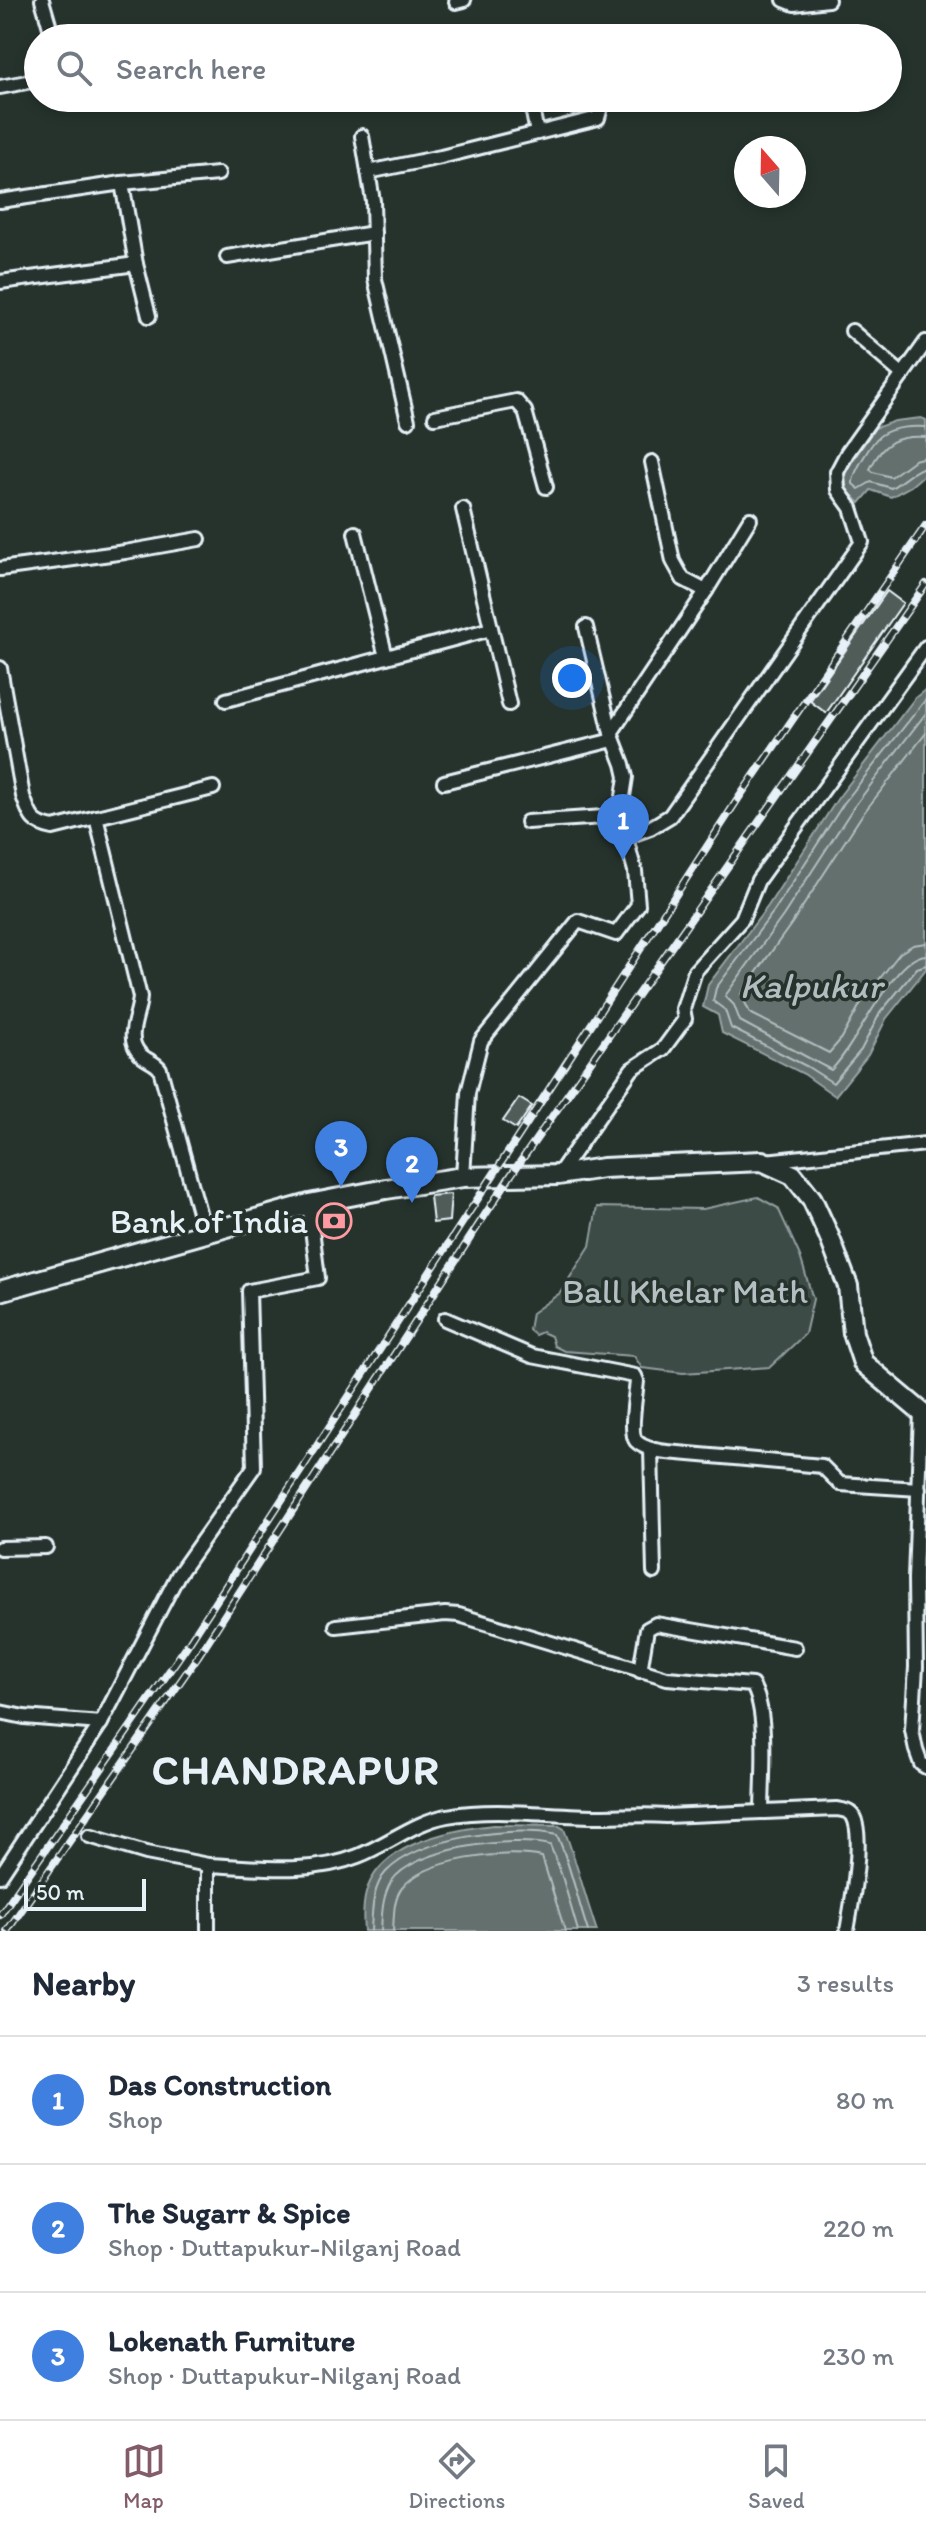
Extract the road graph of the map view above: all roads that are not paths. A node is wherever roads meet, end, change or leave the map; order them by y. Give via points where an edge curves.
1 (42, 0) edge
2 (784, 0) edge
3 (828, 0) edge
4 (49, 24) edge
5 (24, 83) edge
6 (0, 87) edge
7 (533, 112) edge
8 (600, 112) edge
9 (537, 133) junction
10 (362, 136) dead end
11 (368, 172) junction
12 (218, 174) dead end
13 (122, 183) junction
14 (0, 201) edge
15 (374, 233) junction
16 (227, 257) dead end
17 (136, 264) junction
18 (0, 282) edge
19 (149, 316) dead end
20 (852, 331) dead end
21 (926, 342) edge
22 (903, 375) junction
23 (435, 417) dead end
24 (408, 421) dead end
25 (652, 462) dead end
26 (546, 487) dead end
27 (463, 509) dead end
28 (750, 519) dead end
29 (355, 533) dead end
30 (199, 539) dead end
31 (0, 569) edge
32 (706, 591) junction
33 (586, 627) dead end
34 (491, 629) junction
35 (926, 647) edge
36 (386, 657) junction
37 (0, 668) edge
38 (226, 700) dead end
39 (509, 704) dead end
40 (612, 736) junction
41 (444, 782) dead end
42 (213, 788) dead end
43 (620, 816) junction
44 (96, 817) junction
45 (527, 822) dead end
46 (626, 837) junction
47 (926, 1144) edge
48 (762, 1161) junction
49 (558, 1175) junction
50 (463, 1177) junction
51 (309, 1204) junction
52 (205, 1234) junction
53 (0, 1291) edge
54 (445, 1319) dead end
55 (924, 1414) edge
56 (651, 1449) junction
57 (919, 1489) junction
58 (46, 1547) dead end
59 (0, 1548) edge
60 (654, 1572) dead end
61 (336, 1626) dead end
62 (795, 1648) dead end
63 (640, 1671) junction
64 (0, 1712) edge
65 (101, 1723) junction
66 (926, 1767) edge
67 (762, 1812) junction
68 (89, 1836) dead end
69 (208, 1865) junction
70 (0, 1876) edge
71 (208, 1931) edge
72 (847, 1931) edge

1 - 4 street
2 - 3 street
5 - 6 street
7 - 9 street
8 - 9 street via 598,118
9 - 11 street
10 - 11 street
11 - 15 street
12 - 13 street
13 - 14 street
13 - 17 street
15 - 16 street
15 - 24 street via 375,279
17 - 18 street
17 - 19 street
20 - 22 street
21 - 22 street
22 - 46 street via 837,472 838,490 851,508 862,542 670,816
23 - 26 street via 516,401 525,411
25 - 32 street via 673,561 683,579
27 - 34 street
28 - 32 street
29 - 36 street
30 - 31 street
32 - 40 street
33 - 40 street
34 - 36 street
34 - 39 street
35 - 49 street via 758,880 742,919 695,971 685,1019 663,1049 632,1069
36 - 38 street
37 - 44 street via 29,813 39,825 53,828
40 - 41 street
40 - 43 street via 626,777
42 - 44 street
43 - 45 street
43 - 46 street
44 - 52 street via 140,997 131,1034 134,1047 160,1069
46 - 50 street via 638,905 616,934 578,921 481,1041 468,1093
47 - 48 street
48 - 49 main road
48 - 55 main road via 793,1175 812,1199 848,1286 853,1333 863,1363
49 - 50 main road
50 - 51 main road
51 - 52 main road
51 - 65 street via 318,1278 249,1291 254,1467 178,1575
52 - 53 main road
54 - 56 street via 532,1356 635,1376 634,1437
55 - 57 street
56 - 57 street via 822,1466 840,1484
56 - 60 street
57 - 66 street via 912,1730
58 - 59 street
61 - 63 street via 459,1615
62 - 63 street via 656,1624 647,1629
63 - 67 street via 752,1685 763,1741
64 - 65 street
65 - 70 street
67 - 69 street via 447,1816 420,1823 356,1857 304,1869
67 - 72 street via 836,1809 853,1817 856,1870
68 - 69 street
69 - 71 street

